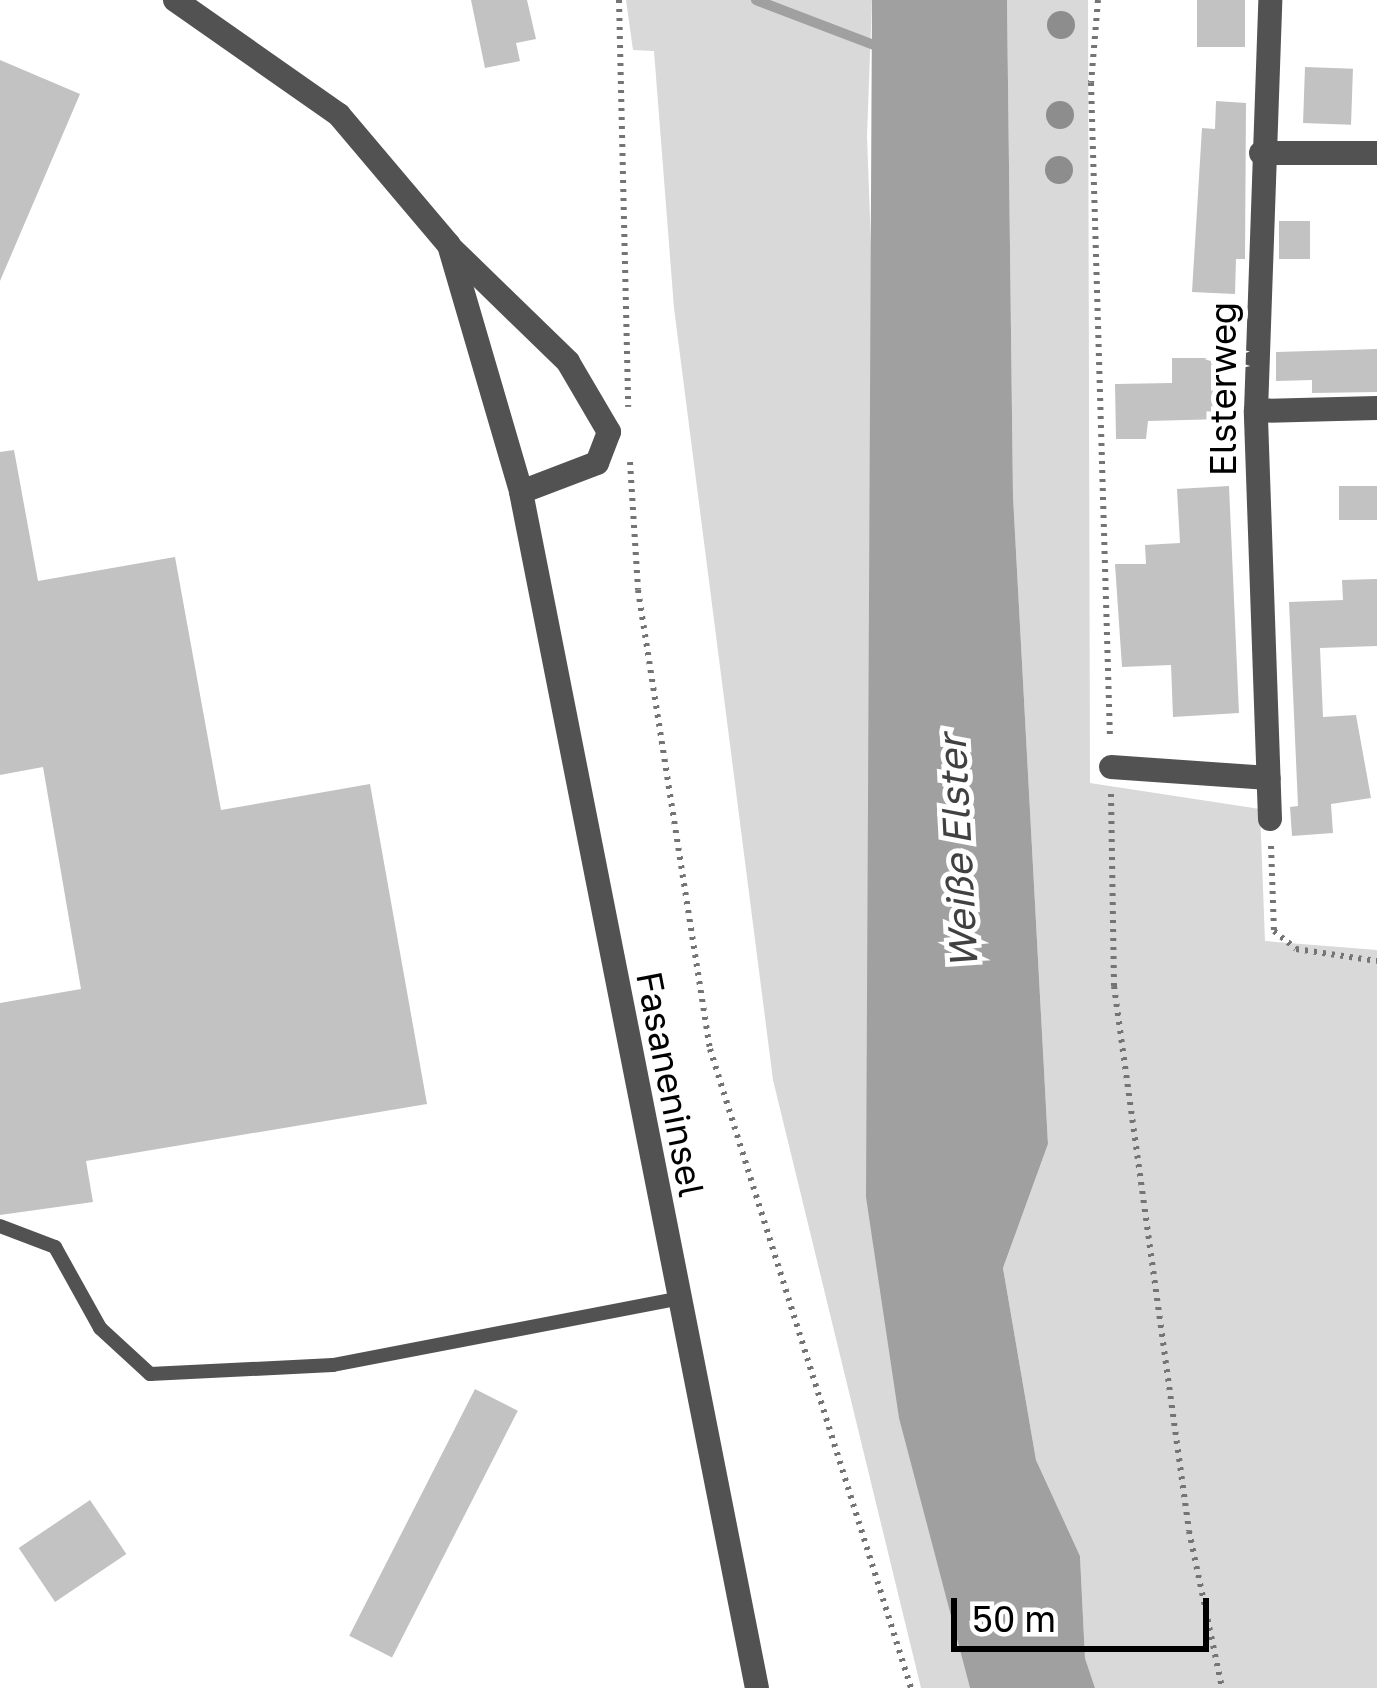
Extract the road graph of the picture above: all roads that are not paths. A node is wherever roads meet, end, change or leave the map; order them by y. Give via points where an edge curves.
1 (175, 0) edge
2 (1270, 0) edge
3 (1261, 153) junction
4 (1377, 153) edge
5 (448, 245) junction
6 (1377, 408) edge
7 (1256, 411) junction
8 (521, 492) junction
9 (1111, 767) dead end
10 (1269, 778) junction
11 (1270, 819) road end
12 (0, 1226) edge
13 (677, 1299) junction
14 (757, 1688) edge

1 - 5 street, Fasaneninsel via 340,115
2 - 3 street, Elsterweg
3 - 4 street
3 - 7 street, Elsterweg
5 - 8 street, Fasaneninsel
5 - 8 street, Fasaneninsel via 568,362 609,432 597,463
6 - 7 street
7 - 10 street, Elsterweg
8 - 13 street, Fasaneninsel
9 - 10 street
10 - 11 street, Elsterweg
12 - 13 lane via 55,1247 100,1328 150,1374 333,1365
13 - 14 street, Fasaneninsel

